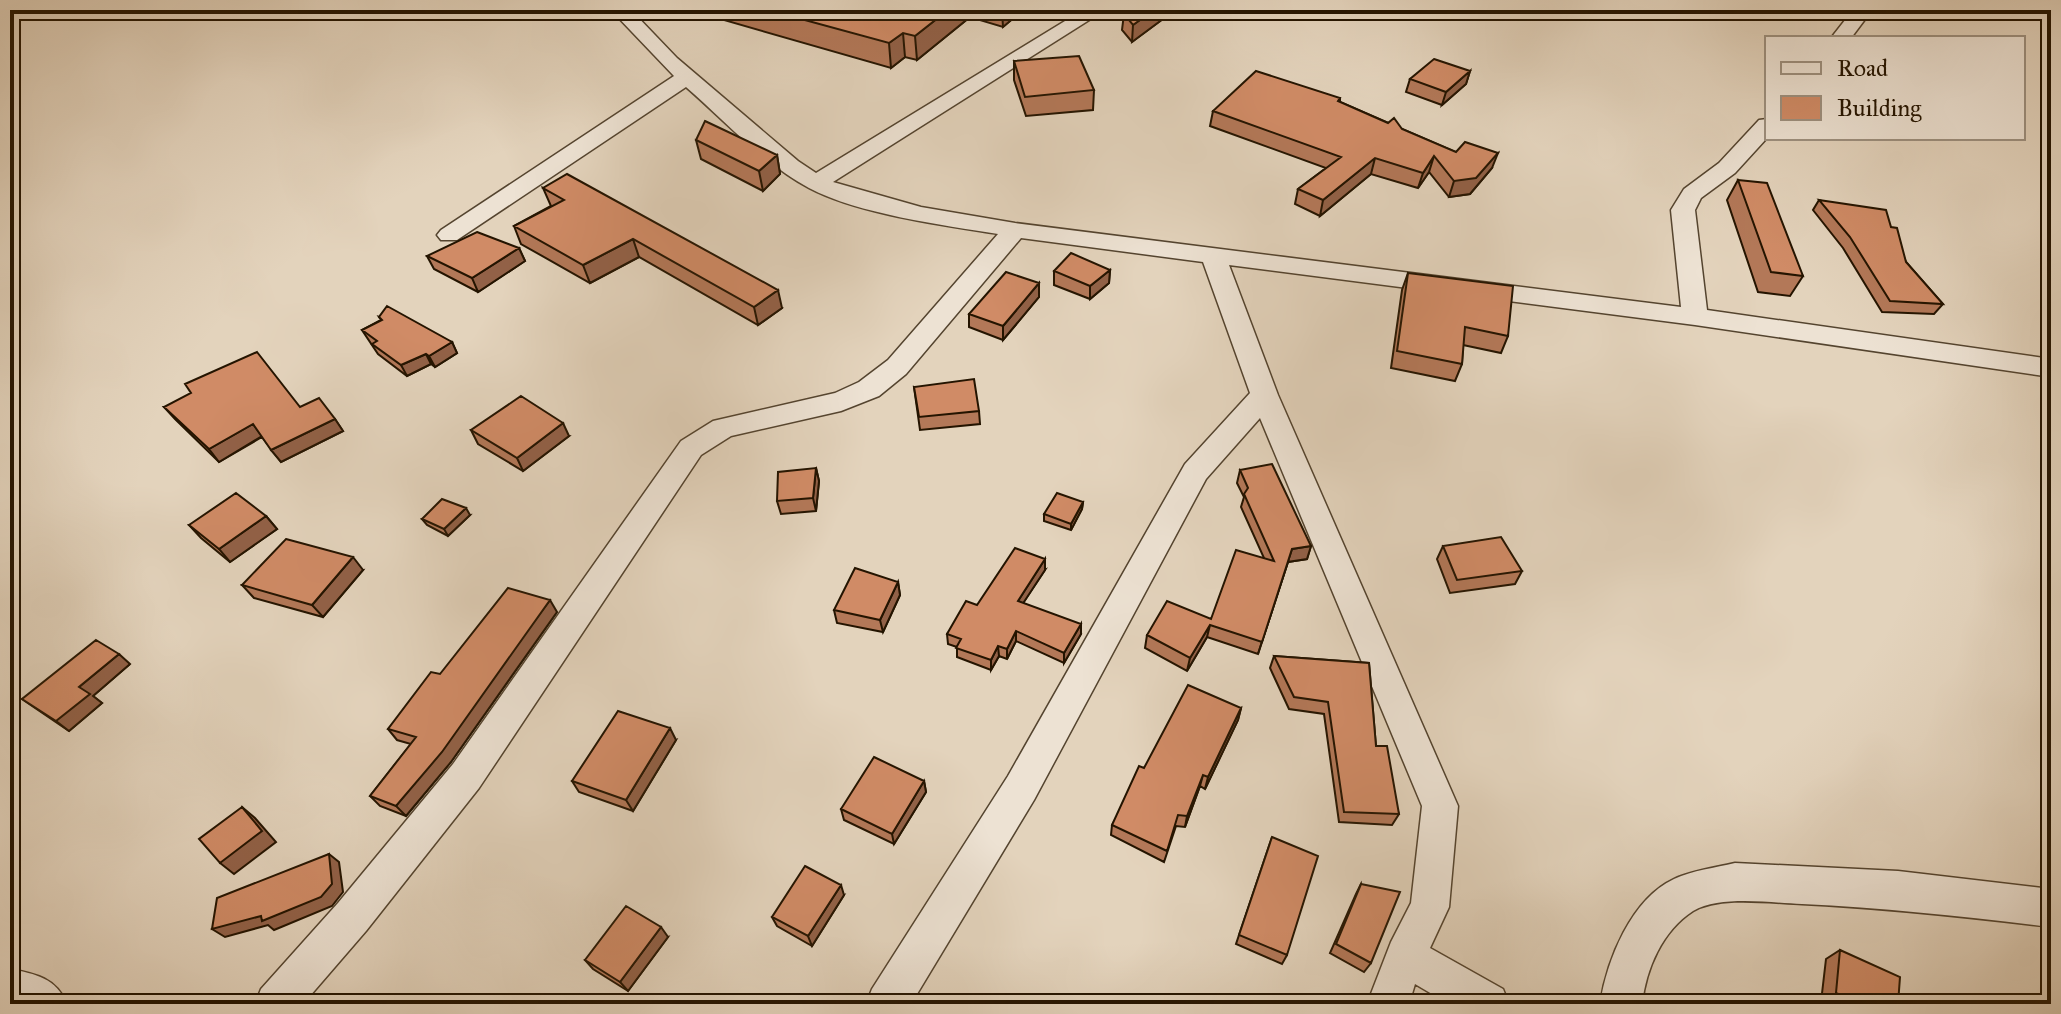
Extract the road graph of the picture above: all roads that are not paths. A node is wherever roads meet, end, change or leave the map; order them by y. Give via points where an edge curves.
1 (620, 10) edge
2 (1096, 10) edge
3 (1863, 10) edge
4 (1843, 36) edge
5 (687, 77) junction
6 (1765, 127) edge
7 (816, 183) junction
8 (1015, 230) junction
9 (449, 235) dead end
10 (1213, 256) junction
11 (1695, 317) junction
12 (2051, 368) edge
13 (1264, 395) junction
14 (2051, 908) edge
15 (1405, 956) junction
16 (10, 989) edge
17 (46, 1004) edge
18 (276, 1004) edge
19 (887, 1004) edge
20 (1388, 1004) edge
21 (1488, 1004) edge
22 (1621, 1004) edge

1 - 5 street
2 - 7 street
3 - 4 street
5 - 7 street
5 - 9 street
6 - 11 street via 1727,168 1692,194 1683,210
7 - 8 street via 920,214
8 - 10 street
8 - 18 street via 897,367 869,389 841,401 723,428 691,448 466,776
10 - 11 street
10 - 13 street
11 - 12 street
13 - 15 street via 1440,806 1430,907
13 - 19 street via 1195,472 1021,788
14 - 22 street via 1898,890 1735,882 1684,894 1649,926 1624,981
15 - 20 street
15 - 21 street
16 - 17 street via 34,994

